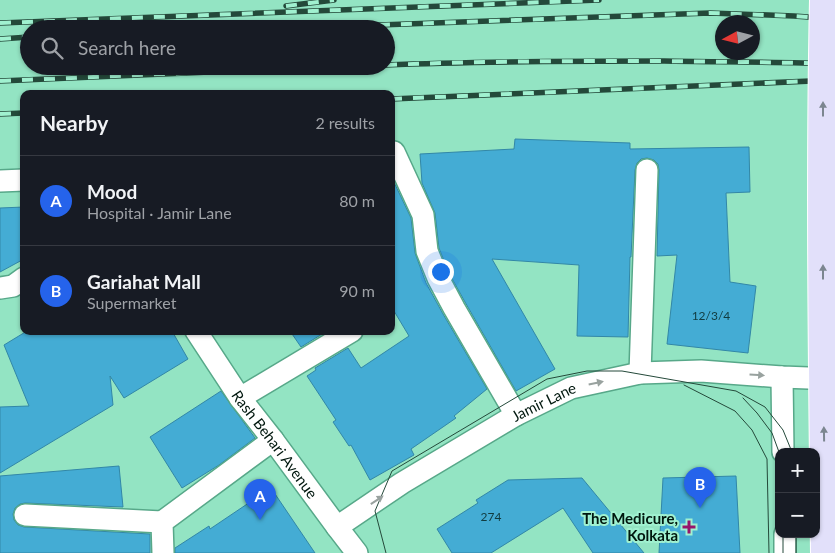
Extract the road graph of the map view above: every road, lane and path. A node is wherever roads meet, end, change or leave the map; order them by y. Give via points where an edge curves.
1 (824, 0) edge
2 (395, 154) edge
3 (647, 170) dead end
4 (20, 180) edge
5 (0, 181) edge
6 (20, 281) edge
7 (0, 288) edge
8 (200, 335) edge
9 (345, 335) edge
10 (640, 373) junction
11 (782, 377) junction
12 (835, 379) edge
13 (240, 398) junction
14 (516, 415) junction
15 (273, 440) junction
16 (784, 448) edge
17 (25, 514) dead end
18 (162, 522) junction
19 (336, 527) junction
20 (785, 538) edge
21 (163, 553) edge
22 (357, 553) edge
23 (785, 553) edge
24 (825, 553) edge

24 -> 1 main road, bridge
2 - 14 street via 423,216 428,252 438,278
3 - 10 street
4 - 5 street
6 - 7 street
8 - 13 street, Rash Behari Avenue
9 - 13 street
10 -> 11 street, Jamir Lane via 701,371
14 -> 10 street, Jamir Lane via 571,388
11 - 12 street, Jamir Lane
11 - 16 street
13 - 15 street, Rash Behari Avenue
19 -> 14 street, Jamir Lane
15 - 18 street
15 - 19 street, Rash Behari Avenue
17 - 18 street
18 - 21 street
19 - 22 street, Rash Behari Avenue
20 - 23 street

